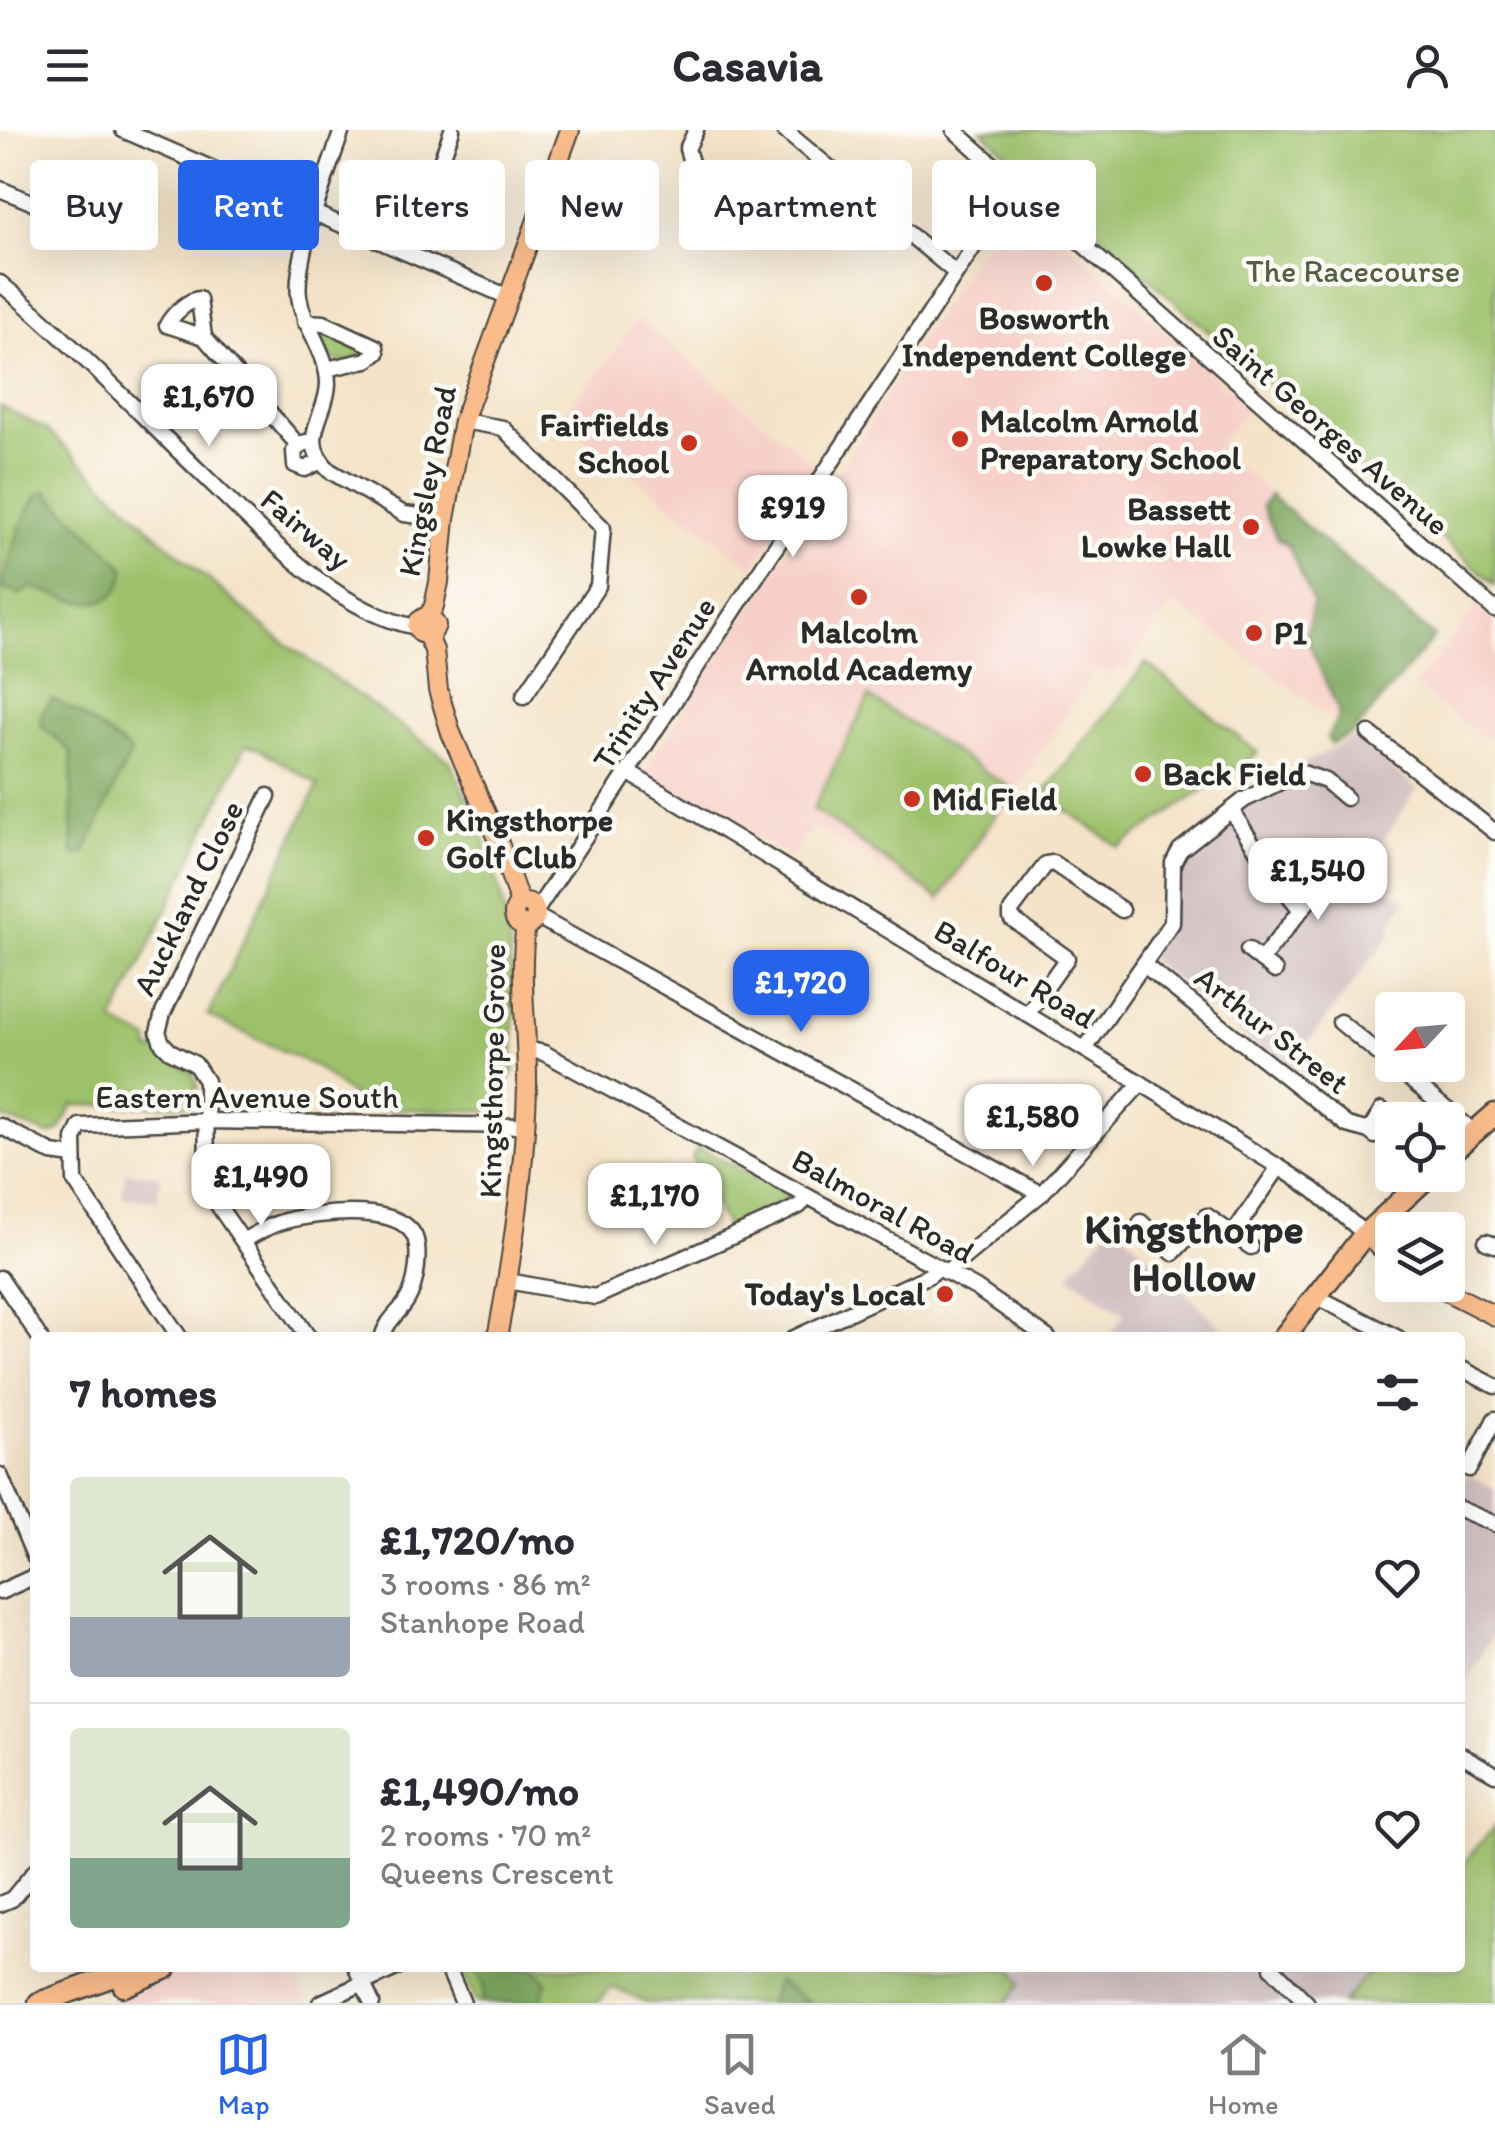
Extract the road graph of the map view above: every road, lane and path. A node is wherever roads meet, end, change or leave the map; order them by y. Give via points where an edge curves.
1 (123, 130) edge
2 (342, 130) edge
3 (452, 130) edge
4 (570, 130) edge
5 (696, 130) edge
6 (784, 130) edge
7 (954, 130) edge
8 (156, 136) edge
9 (205, 160) edge
10 (688, 160) edge
11 (988, 160) edge
12 (0, 189) edge
13 (30, 202) edge
14 (319, 204) edge
15 (319, 215) edge
16 (306, 250) edge
17 (972, 250) edge
18 (1087, 250) edge
19 (410, 253) junction
20 (956, 274) junction
21 (0, 284) edge
22 (506, 296) junction
23 (305, 322) junction
24 (204, 337) dead end
25 (326, 369) junction
26 (463, 421) junction
27 (314, 435) junction
28 (298, 445) junction
29 (321, 461) junction
30 (445, 519) junction
31 (1495, 610) edge
32 (424, 626) junction
33 (524, 696) dead end
34 (1369, 734) dead end
35 (629, 773) junction
36 (269, 796) dead end
37 (1346, 798) dead end
38 (1231, 810) junction
39 (1495, 832) edge
40 (1342, 860) dead end
41 (1122, 910) dead end
42 (1301, 910) junction
43 (530, 914) junction
44 (1248, 950) dead end
45 (1262, 960) junction
46 (1144, 964) junction
47 (1275, 971) dead end
48 (1028, 1014) junction
49 (1340, 1022) dead end
50 (527, 1049) junction
51 (1085, 1049) junction
52 (1141, 1083) junction
53 (1495, 1114) edge
54 (207, 1122) junction
55 (0, 1126) edge
56 (526, 1126) junction
57 (1495, 1126) edge
58 (1375, 1127) edge
59 (1474, 1132) junction
60 (1465, 1140) edge
61 (1465, 1151) edge
62 (73, 1156) junction
63 (1278, 1166) junction
64 (1414, 1192) edge
65 (1040, 1194) junction
66 (808, 1196) junction
67 (1141, 1222) dead end
68 (1233, 1234) junction
69 (1370, 1238) junction
70 (243, 1241) junction
71 (1375, 1243) edge
72 (1252, 1247) dead end
73 (942, 1270) junction
74 (0, 1278) edge
75 (508, 1281) junction
76 (1317, 1297) junction
77 (1465, 1301) edge
78 (1495, 1316) edge
79 (36, 1332) edge
80 (176, 1332) edge
81 (305, 1332) edge
82 (385, 1332) edge
83 (497, 1332) edge
84 (807, 1332) edge
85 (1040, 1332) edge
86 (1288, 1332) edge
87 (1386, 1332) edge
88 (1465, 1371) edge
89 (1495, 1386) edge
90 (1495, 1419) edge
91 (1465, 1467) edge
92 (0, 1475) edge
93 (1465, 1511) edge
94 (1495, 1524) edge
95 (30, 1546) edge
96 (30, 1578) edge
97 (0, 1592) edge
98 (1465, 1762) edge
99 (1494, 1771) edge
100 (30, 1877) edge
101 (0, 1904) edge
102 (124, 1972) edge
103 (156, 1972) edge
104 (358, 1972) edge
105 (387, 1972) edge
106 (447, 1972) edge
107 (1276, 1972) edge
108 (363, 1983) junction
109 (39, 2003) edge
110 (81, 2003) edge
111 (320, 2003) edge
112 (372, 2003) edge
113 (460, 2003) edge
114 (1307, 2003) edge

1 - 8 street
2 - 14 street
3 - 19 street
4 - 22 main road, Kingsley Road
5 - 10 street
6 - 20 street
7 - 11 street, Saint Georges Avenue
8 - 9 street
12 - 13 street
15 - 19 street
16 - 23 street via 299,274
17 - 20 street, Trinity Avenue
18 - 31 street, Saint Georges Avenue
19 - 22 street
20 - 35 street, Trinity Avenue
21 - 32 street, Fairway via 285,550 360,607 384,620
22 - 26 main road, Kingsley Road
23 - 25 street
23 - 25 street via 324,323 376,348 367,360
24 - 28 street
25 - 27 street via 327,392
26 - 30 main road, Kingsley Road
26 - 33 street via 503,428 602,528 598,586
27 - 28 street
27 - 29 street
28 - 29 street via 292,458 298,467
29 - 30 street via 404,514
30 - 32 main road, Kingsley Road via 437,594
32 - 43 main road, Kingsley Road via 450,733
34 - 39 street
35 - 43 street, Trinity Avenue
35 - 48 street, Balfour Road
36 - 54 street, Auckland Close via 159,1025 166,1047 205,1076
37 - 38 street via 1300,772
38 - 42 street
38 - 46 street via 1176,856 1174,915
40 - 42 street
41 - 48 street via 1107,892 1046,864 1012,918 1067,958
42 - 45 street
43 - 50 main road, Kingsthorpe Grove via 522,949
43 - 65 street
44 - 45 street
45 - 47 street
46 - 51 street
46 - 58 street, Arthur Street via 1347,1126 1372,1134
48 - 51 street, Balfour Road
49 - 59 street
50 - 56 main road, Kingsthorpe Grove
50 - 66 street, Balmoral Road
51 - 52 street, Balfour Road
52 - 63 street, Balfour Road
52 - 65 street
53 - 59 highway
54 - 56 street, Eastern Avenue South
54 - 62 street, Eastern Avenue South via 84,1124 74,1133
54 - 70 street via 207,1189
55 - 62 street, Eastern Avenue South via 52,1153
56 - 75 main road, Kingsthorpe Grove
57 - 61 highway
59 - 60 highway
62 - 80 street via 78,1186
63 - 68 street
63 - 69 street, Balfour Road
64 - 69 highway
65 - 73 street
66 - 73 street, Balmoral Road
66 - 75 street via 781,1215 595,1297
67 - 68 street via 1173,1253 1208,1216
68 - 72 street
69 - 71 main road
69 - 76 highway
70 - 81 street
70 - 82 street via 279,1222 314,1216 382,1215 403,1222 417,1246 414,1284
73 - 84 street
73 - 85 street, Balmoral Road
74 - 79 street
75 - 83 main road, Kingsthorpe Grove
76 - 86 highway
76 - 87 street
77 - 78 main road
88 - 89 street
90 - 91 street
92 - 95 street
93 - 94 street
96 - 97 street
98 - 99 street
100 - 101 street
102 - 109 highway
103 - 110 highway
104 - 108 street
105 - 108 street
106 - 113 street
107 - 114 street
108 - 111 street
108 - 112 street

